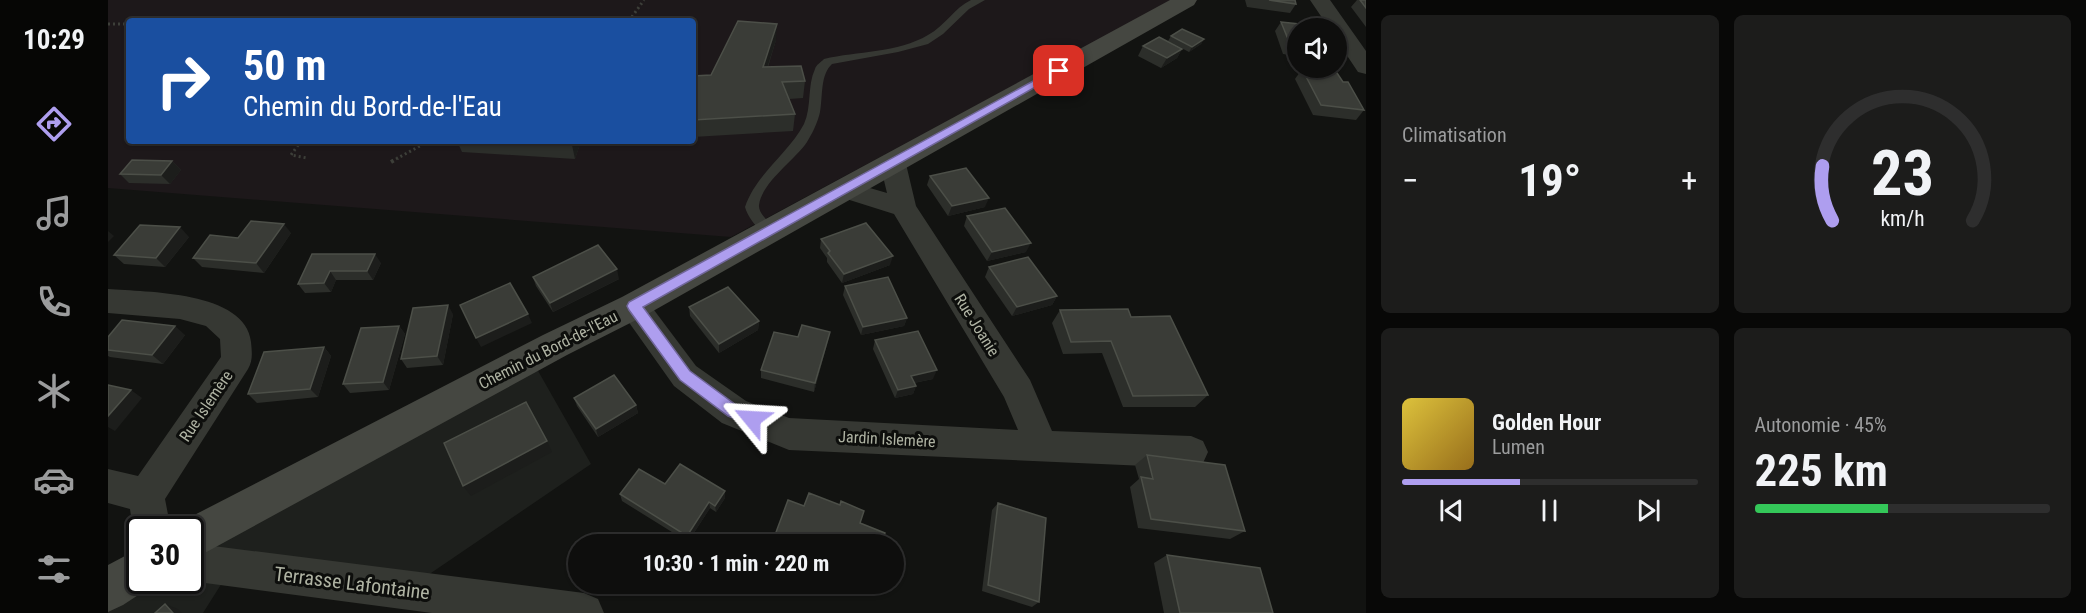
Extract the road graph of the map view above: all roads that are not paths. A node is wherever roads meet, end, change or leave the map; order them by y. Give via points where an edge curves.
1 (980, 0) edge
2 (1186, 0) edge
3 (1320, 0) edge
4 (1366, 67) edge
5 (893, 164) junction
6 (846, 190) junction
7 (903, 207) junction
8 (770, 231) junction
9 (108, 301) edge
10 (634, 306) junction
11 (1042, 447) junction
12 (1191, 452) dead end
13 (108, 486) edge
14 (149, 513) edge
15 (204, 533) edge
16 (204, 564) edge
17 (126, 579) edge
18 (108, 590) edge
19 (585, 613) edge

1 - 8 lane via 967,4 932,37 916,44 828,61 820,69 814,115 801,141 755,197 754,214
2 - 5 street, Chemin du Bord-de-l'Eau
3 - 4 street
5 - 6 street, Chemin du Bord-de-l'Eau
5 - 7 street, Rue Joanie
6 - 7 street
6 - 8 street, Chemin du Bord-de-l'Eau
7 - 11 street, Rue Joanie via 1018,390
8 - 10 street, Chemin du Bord-de-l'Eau
9 - 14 street, Rue Islemère via 180,307 216,317 235,334 237,360
10 - 11 street, Jardin Islemère via 685,376 734,411 789,434
10 - 15 street, Chemin du Bord-de-l'Eau
11 - 12 street, Jardin Islemère
13 - 14 street
16 - 19 street, Terrasse Lafontaine
17 - 18 street

